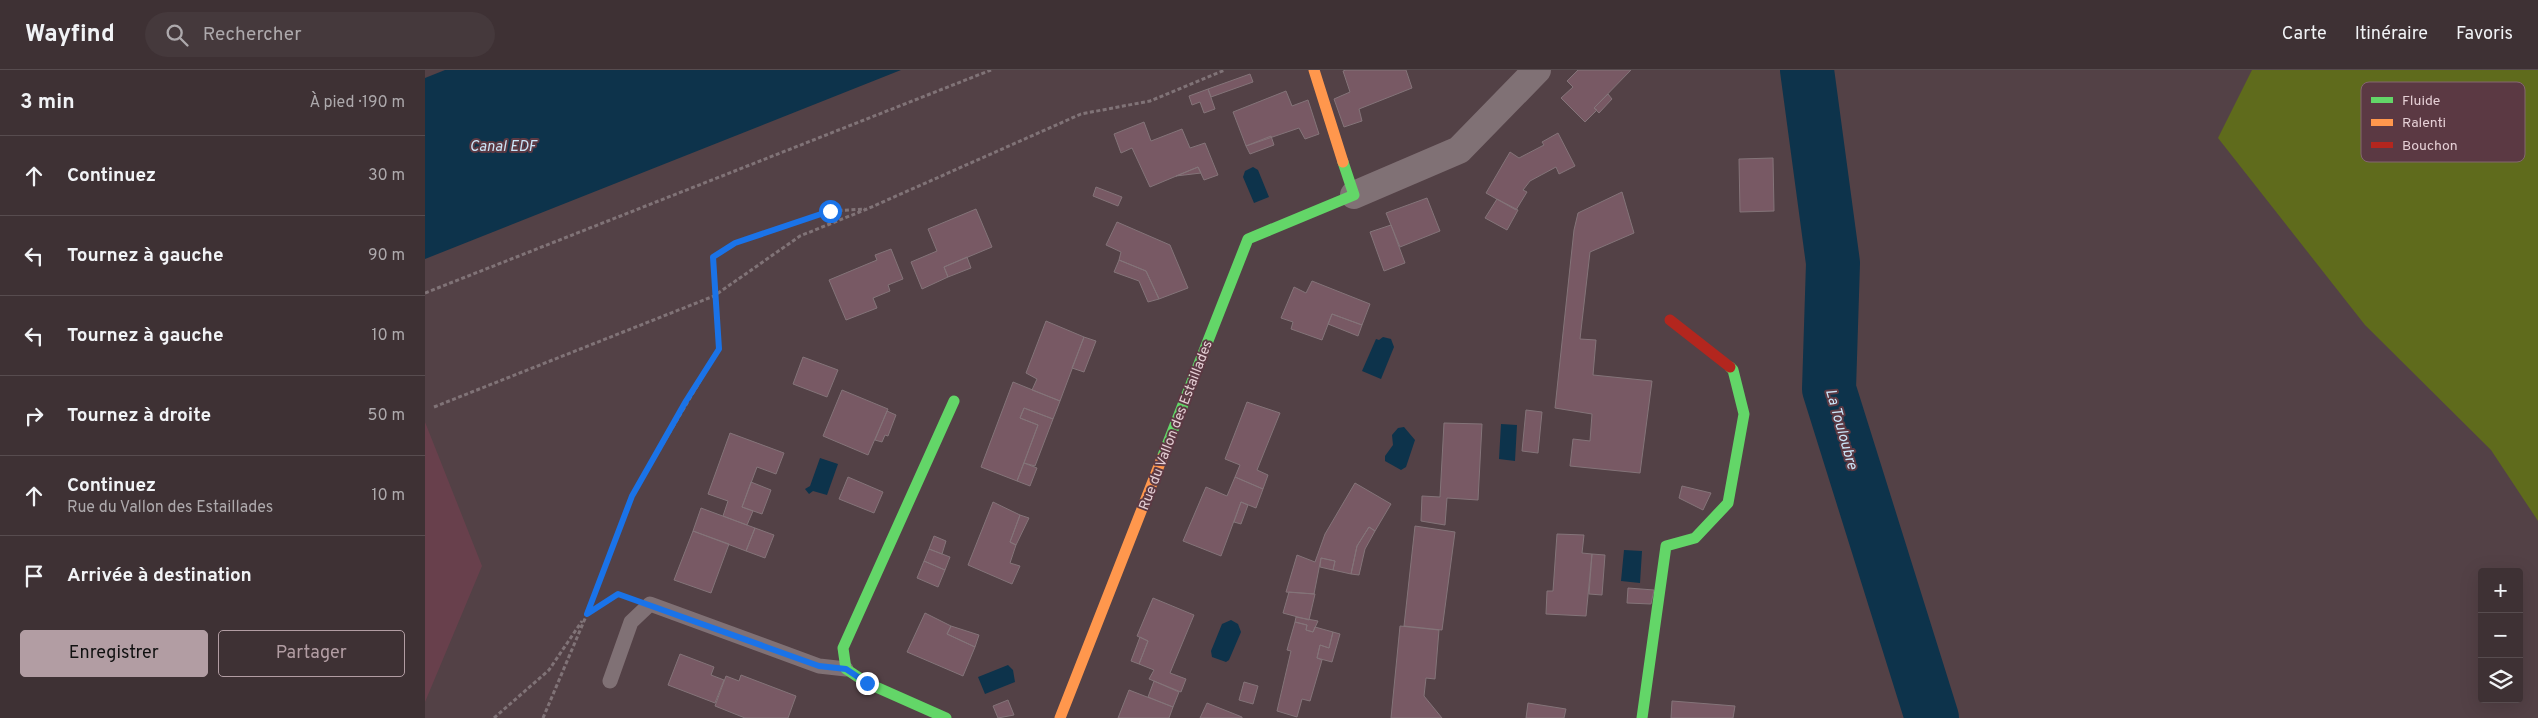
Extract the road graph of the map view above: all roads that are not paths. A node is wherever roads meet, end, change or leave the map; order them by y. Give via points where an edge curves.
1 (1314, 70) edge
2 (1537, 70) edge
3 (1354, 195) junction
4 (1670, 320) dead end
5 (954, 401) dead end
6 (846, 669) junction
7 (610, 681) dead end
8 (946, 718) edge
9 (1060, 718) edge
10 (1642, 718) edge

1 - 3 street
2 - 3 street, Rue du Vallon des Estaillades via 1459,150
3 - 9 street, Rue du Vallon des Estaillades via 1248,239
4 - 10 street via 1733,370 1744,414 1728,503 1695,538 1666,546
5 - 6 street via 843,648
6 - 7 lane via 819,666 650,604 631,622
6 - 8 street via 867,683

